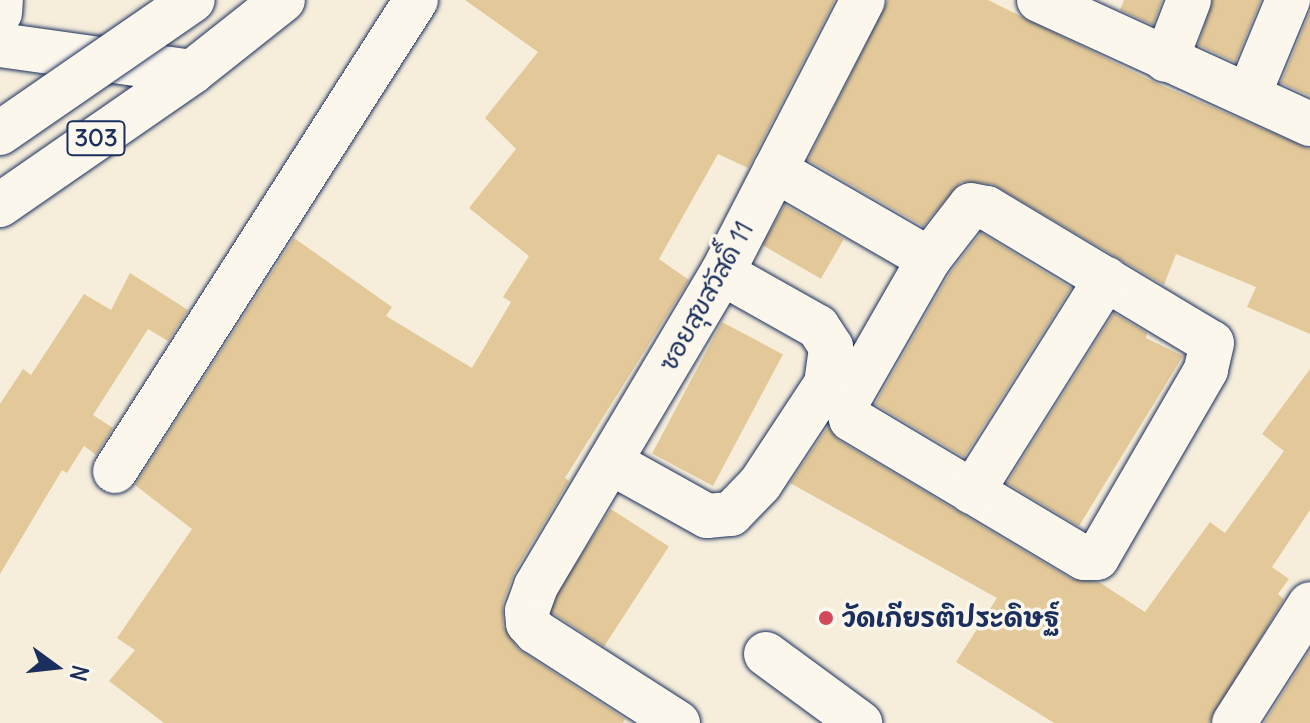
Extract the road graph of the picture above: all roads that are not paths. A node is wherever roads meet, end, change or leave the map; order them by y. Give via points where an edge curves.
1 (1, 0) edge
2 (193, 0) edge
3 (416, 0) edge
4 (863, 0) edge
5 (1039, 0) edge
6 (1189, 0) edge
7 (1288, 0) edge
8 (259, 4) edge
9 (0, 13) edge
10 (0, 45) edge
11 (1166, 60) junction
12 (192, 72) junction
13 (1249, 94) junction
14 (1310, 124) edge
15 (0, 133) edge
16 (775, 170) junction
17 (0, 205) edge
18 (929, 259) junction
19 (722, 273) junction
20 (1106, 279) junction
21 (610, 462) junction
22 (115, 471) dead end
23 (972, 492) junction
24 (1310, 604) edge
25 (766, 654) dead end
26 (678, 723) edge
27 (860, 723) edge
28 (1234, 723) edge

1 - 9 street
2 - 15 street, bridge
3 - 22 street
4 - 16 street, ซอยสุขสวัสดิ์ 11
5 - 11 street
6 - 11 street
7 - 13 street
8 - 12 street, 303
10 - 12 street
11 - 13 street
12 - 17 street, 303
13 - 14 street
16 - 18 street
16 - 19 street, ซอยสุขสวัสดิ์ 11
18 - 20 street via 971,205 987,208
18 - 23 street via 847,402 851,419
19 - 21 street, ซอยสุขสวัสดิ์ 11
19 - 21 street via 818,327 831,347 826,384 760,484 731,514 707,516
20 - 23 street
20 - 23 street via 1212,343 1206,370 1097,558 1084,558
21 - 26 street, ซอยสุขสวัสดิ์ 11 via 536,586 527,611 536,632
24 - 28 street
25 - 27 street

